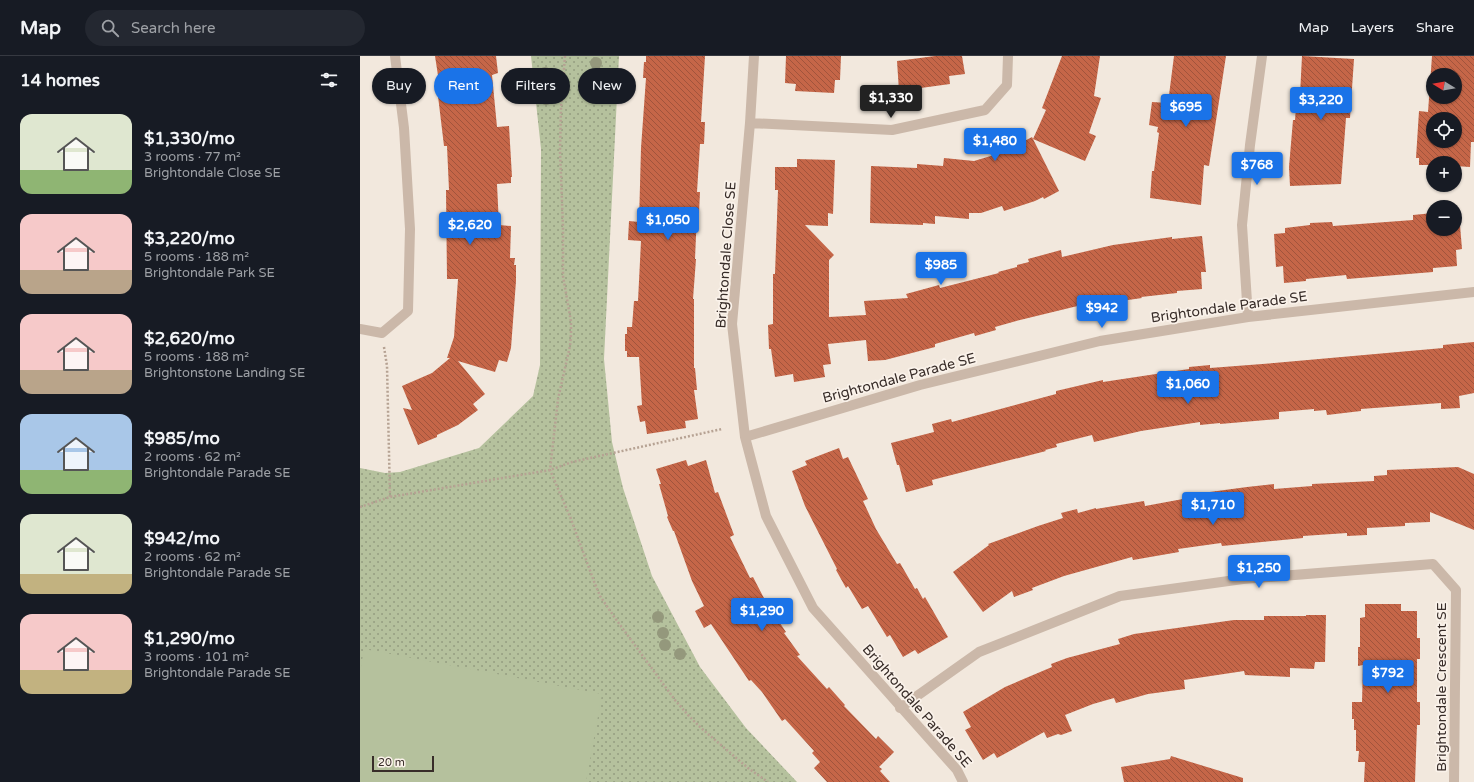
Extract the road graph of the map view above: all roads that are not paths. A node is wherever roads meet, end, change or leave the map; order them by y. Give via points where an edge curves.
1 (395, 56) edge
2 (754, 56) edge
3 (1008, 56) edge
4 (1262, 56) edge
5 (750, 123) junction
6 (1474, 292) edge
7 (1248, 317) junction
8 (360, 329) edge
9 (745, 437) junction
10 (900, 708) junction
11 (963, 782) edge
12 (1454, 782) edge

1 - 8 street via 405,136 410,229 408,311 382,333
2 - 5 street, Brightondale Close SE
3 - 5 street via 1007,84 985,110 892,130
4 - 7 street via 1242,225
5 - 9 street, Brightondale Close SE via 732,324
6 - 7 street, Brightondale Parade SE
7 - 9 street, Brightondale Parade SE via 1100,341 920,385
9 - 10 street, Brightondale Parade SE via 766,516 813,608
10 - 11 street, Brightondale Parade SE via 957,770
10 - 12 street, Brightondale Crescent SE via 979,652 1120,596 1243,580 1433,564 1456,590

